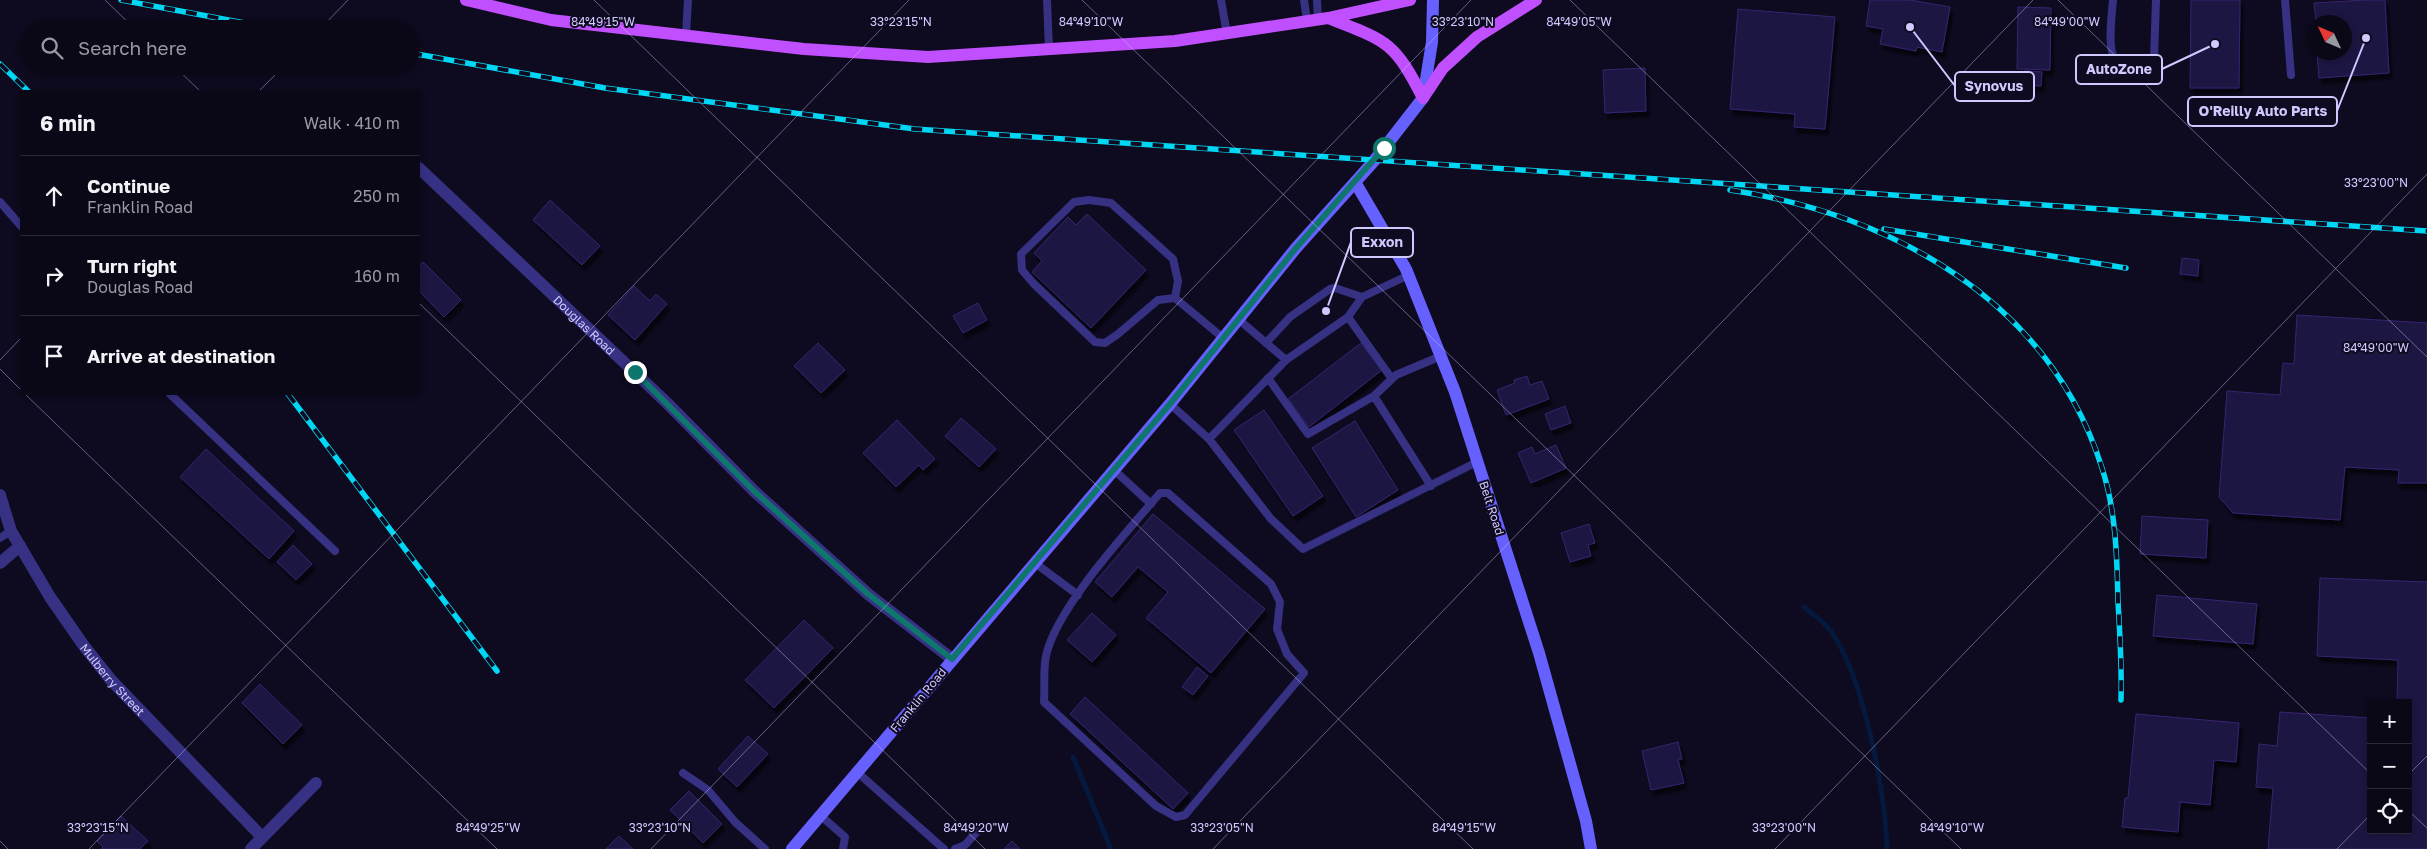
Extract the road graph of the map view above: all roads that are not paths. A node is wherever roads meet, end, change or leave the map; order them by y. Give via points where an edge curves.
1 (466, 0) edge
2 (688, 0) edge
3 (1047, 0) edge
4 (1221, 0) edge
5 (1304, 0) edge
6 (1317, 0) edge
7 (1410, 0) edge
8 (1433, 0) edge
9 (1536, 0) edge
10 (2113, 0) edge
11 (2156, 0) edge
12 (2285, 0) edge
13 (1318, 20) junction
14 (1226, 34) junction
15 (686, 35) junction
16 (1049, 49) junction
17 (2291, 76) dead end
18 (1423, 98) junction
19 (420, 169) edge
20 (1355, 182) junction
21 (0, 202) edge
22 (20, 225) edge
23 (1409, 275) junction
24 (1362, 297) junction
25 (1175, 298) junction
26 (1348, 317) junction
27 (1237, 318) junction
28 (1222, 337) junction
29 (1266, 343) junction
30 (1441, 356) junction
31 (1286, 360) junction
32 (1268, 378) junction
33 (1392, 379) junction
34 (171, 395) edge
35 (1374, 396) junction
36 (1170, 404) junction
37 (1209, 439) junction
38 (1478, 462) junction
39 (1114, 470) junction
40 (1431, 486) junction
41 (0, 494) edge
42 (1151, 504) junction
43 (5, 534) edge
44 (20, 546) junction
45 (335, 551) dead end
46 (1035, 562) junction
47 (0, 563) edge
48 (1078, 595) junction
49 (952, 659) junction
50 (857, 772) junction
51 (683, 773) dead end
52 (316, 783) dead end
53 (820, 815) junction
54 (982, 826) dead end
55 (262, 837) junction
56 (251, 849) edge
57 (765, 849) edge
58 (792, 849) edge
59 (843, 849) edge
60 (944, 849) edge
61 (955, 849) edge
62 (1592, 849) edge

1 - 15 main road via 551,20
2 - 15 lane
3 - 16 lane
4 - 14 lane
5 - 13 lane
6 - 13 lane
7 - 13 main road
8 - 18 main road, Franklin Road via 1432,42
9 - 18 main road via 1477,37 1443,68
10 - 11 lane via 2113,58 2119,63 2148,65 2154,58
12 - 17 lane
13 - 14 main road
13 - 18 main road via 1371,35 1388,45 1407,67
14 - 16 main road via 1175,41
15 - 16 main road via 804,49 928,57
18 - 20 main road, Franklin Road
19 - 49 street, Douglas Road via 667,403 754,491 868,594
20 - 23 main road, Belt Road
20 - 27 main road, Franklin Road
21 - 22 lane
23 - 24 lane
23 - 30 main road, Belt Road
24 - 26 lane
24 - 29 lane via 1330,289 1285,321
25 - 25 lane via 1178,281 1173,259 1111,203 1074,202 1021,254 1022,270 1095,342 1105,343 1158,300
25 - 28 lane
26 - 31 lane
26 - 33 lane
27 - 28 main road, Franklin Road
27 - 29 lane
28 - 36 main road, Franklin Road
29 - 31 lane
30 - 33 lane
30 - 38 main road, Belt Road
31 - 32 lane
32 - 35 lane via 1308,434
32 - 37 lane
33 - 35 lane
34 - 45 lane
35 - 40 lane
36 - 37 lane
36 - 39 main road, Franklin Road
37 - 40 lane via 1271,519 1303,549
38 - 40 lane
38 - 62 main road, Belt Road via 1539,653
39 - 42 lane
39 - 46 main road, Franklin Road
41 - 43 street, Mulberry Street
42 - 48 lane
42 - 48 lane via 1160,494 1168,493 1271,584 1280,602 1277,629 1287,654 1304,673 1185,815 1176,817 1156,806 1044,702 1046,656
43 - 44 street, Mulberry Street
44 - 47 street
44 - 55 street, Mulberry Street via 50,597 112,680
46 - 48 lane
46 - 49 main road, Franklin Road
49 - 50 main road, Franklin Road
50 - 53 main road, Franklin Road
50 - 60 lane
51 - 57 lane via 708,790 735,822
52 - 55 street
53 - 58 main road, Franklin Road
53 - 59 lane via 845,837
54 - 61 lane via 965,845
55 - 56 street

